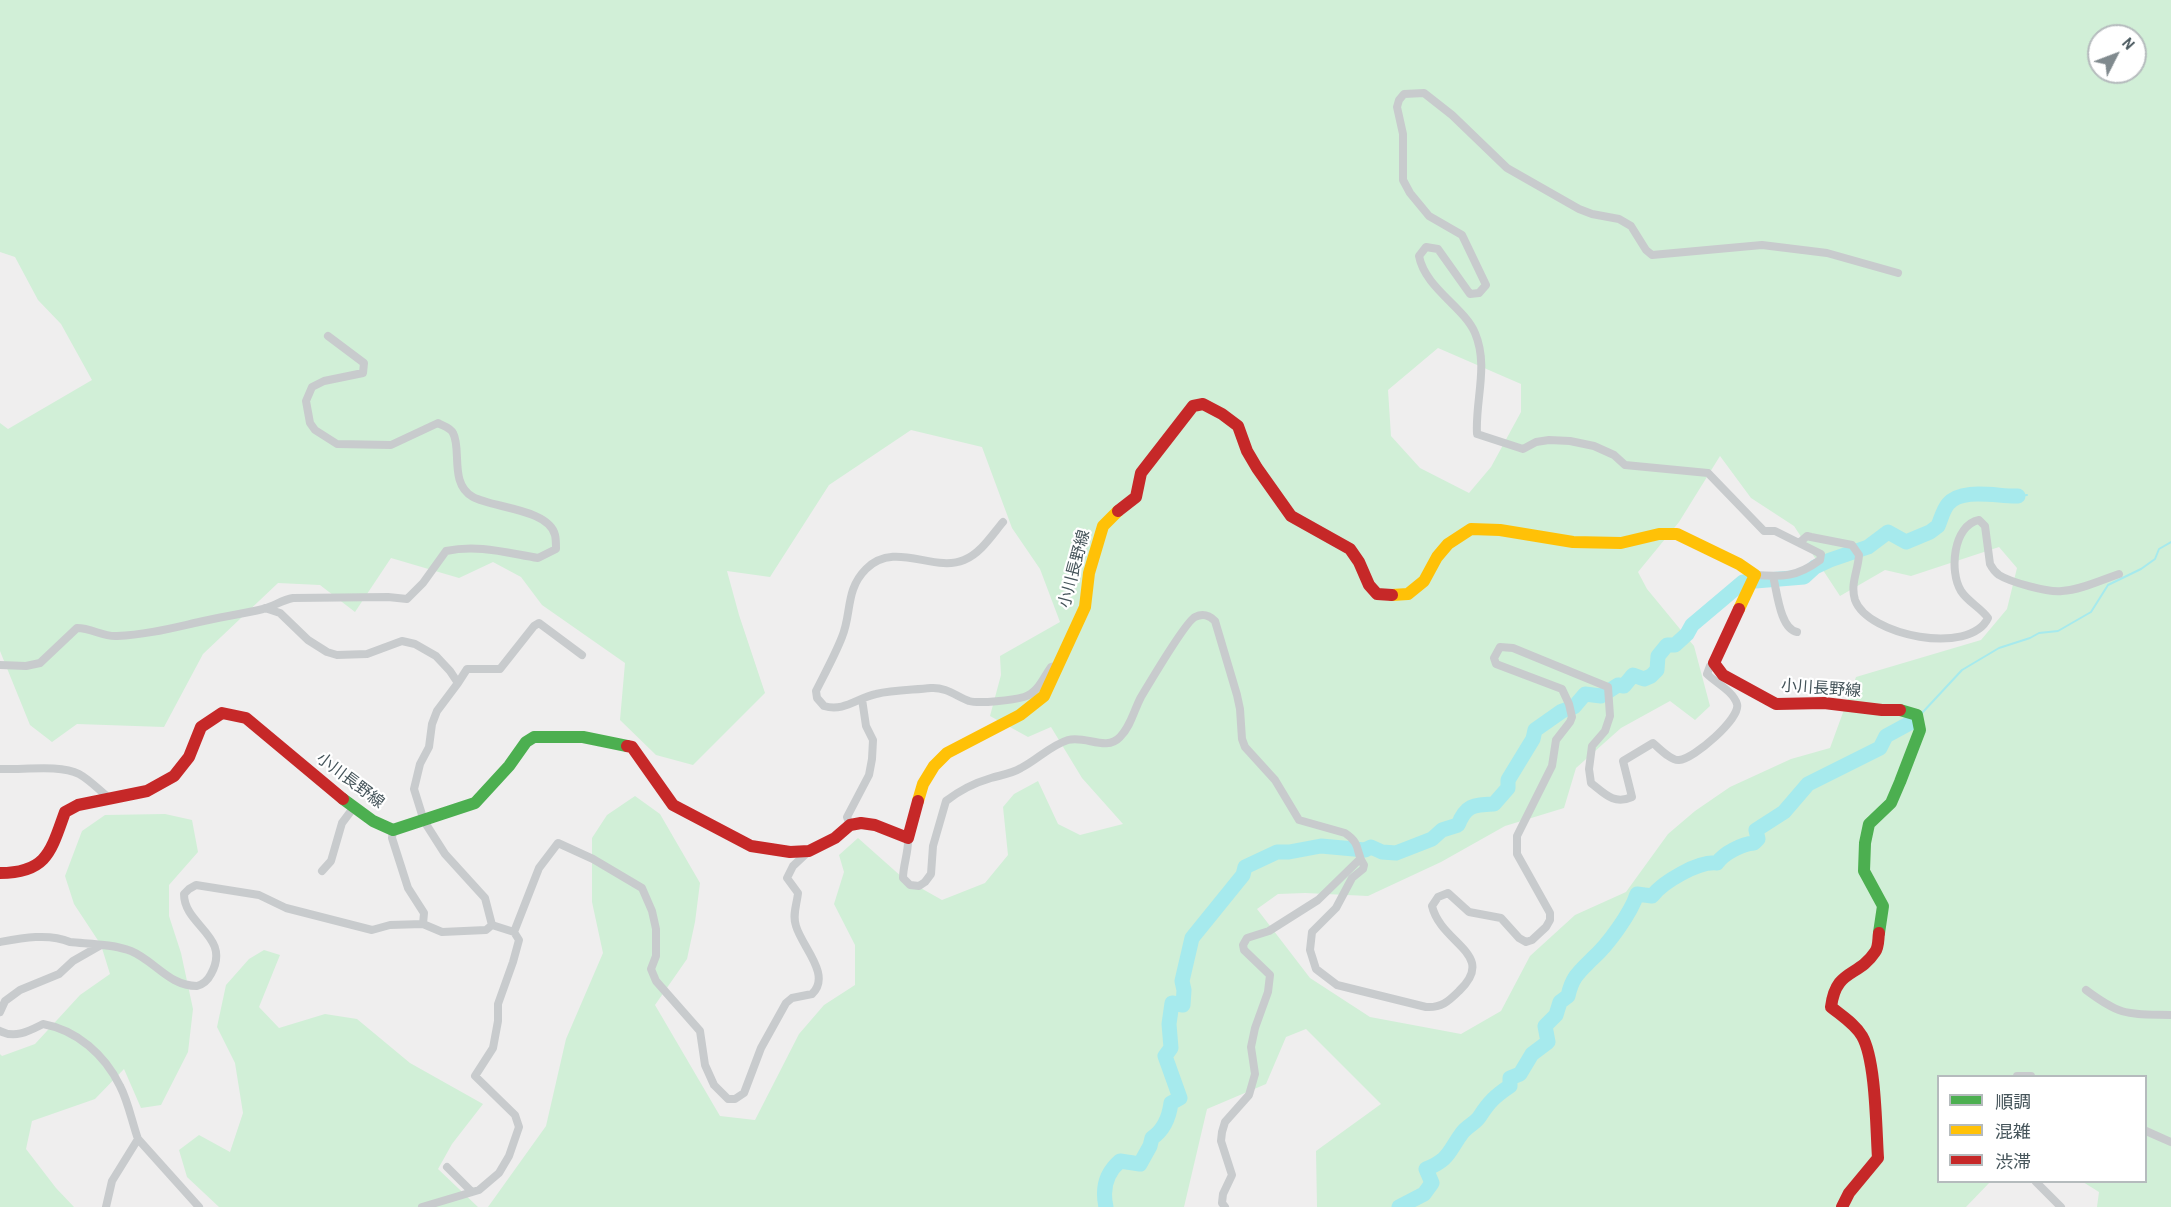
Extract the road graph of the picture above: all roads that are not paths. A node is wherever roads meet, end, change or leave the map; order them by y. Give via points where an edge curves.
1 (1898, 273) dead end
2 (328, 336) dead end
3 (1003, 522) dead end
4 (1799, 543) junction
5 (2120, 574) dead end
6 (1755, 575) junction
7 (1773, 576) junction
8 (265, 608) junction
9 (1797, 632) dead end
10 (582, 655) dead end
11 (1714, 663) junction
12 (0, 664) edge
13 (1058, 666) junction
14 (458, 684) junction
15 (862, 699) junction
16 (0, 769) edge
17 (109, 798) junction
18 (354, 807) junction
19 (423, 821) junction
20 (850, 825) junction
21 (393, 830) junction
22 (908, 838) junction
23 (809, 851) junction
24 (1359, 859) junction
25 (322, 871) dead end
26 (0, 873) edge
27 (423, 924) junction
28 (492, 925) junction
29 (514, 932) junction
30 (0, 942) edge
31 (101, 945) junction
32 (2086, 990) dead end
33 (0, 1012) edge
34 (2171, 1015) edge
35 (0, 1031) edge
36 (2147, 1132) edge
37 (138, 1139) junction
38 (2171, 1142) edge
39 (447, 1167) dead end
40 (2037, 1183) edge
41 (472, 1192) junction
42 (106, 1207) edge
43 (199, 1207) edge
44 (422, 1207) edge
45 (1225, 1207) edge
46 (1842, 1207) edge
47 (2061, 1207) edge

1 - 4 street via 1827,253 1762,245 1652,255 1631,226 1579,209 1507,168 1424,93 1404,94 1399,100 1403,180 1430,216 1462,235 1486,285 1479,293 1470,294 1438,249 1426,247 1419,256 1421,265 1446,300 1469,322 1479,344 1482,361 1477,434 1523,448 1536,441 1570,441 1594,446 1625,465 1708,473 1764,531 1775,531
2 - 8 street via 364,363 365,368 363,373 312,387 306,400 315,430 337,444 392,445 438,423 447,427 455,436 463,488 473,497 545,522 555,534 556,549 538,558 501,550 458,548 446,551 407,599 306,597 285,599 279,605
3 - 15 street via 966,560 944,562 895,556 880,559 860,576 850,593 843,635 816,691 824,706 831,708
4 - 5 street via 1807,536 1852,545 1860,555 1854,594 1867,616 1902,632 1936,639 1968,634 1988,618 1957,582 1957,546 1971,522 1979,520 1985,526 1992,568 2019,583 2063,591
4 - 7 street via 1817,550 1820,560 1797,574
6 - 7 street
6 - 11 main road
6 - 13 main road, 小川長野線 via 1677,534 1621,543 1573,542 1471,529 1448,544 1424,581 1408,594 1377,594 1350,549 1291,516 1257,468 1238,426 1203,404 1193,406 1172,430 1141,473 1136,497 1103,526 1089,573 1085,607
7 - 9 street via 1784,622
8 - 12 street via 142,634 108,636 77,628 40,663
8 - 14 street via 280,613 308,640 337,655 367,654 402,641 415,644 436,656
10 - 14 street via 539,623 500,669 467,669
11 - 24 street via 1707,674 1736,701 1736,714 1709,744 1682,760 1673,759 1653,743 1623,761 1632,797 1624,801 1613,800 1591,783 1589,769 1592,746 1605,731 1610,716 1608,687 1514,648 1505,646 1496,651 1496,664 1562,689 1572,717 1556,741 1552,766 1517,836 1517,854 1545,902 1550,920 1526,942 1501,918 1469,912 1448,893 1438,897 1432,906 1440,925 1472,960 1474,969 1473,975 1445,1004 1426,1007 1337,985 1316,969 1310,950 1312,932 1336,908 1352,878 1363,869
11 - 46 main road, 小川長野線 via 1723,675 1776,704 1824,703 1917,715 1920,730 1891,803 1869,824 1865,843 1864,871 1883,906 1877,950 1833,990 1831,1007 1864,1038 1878,1158 1851,1188
13 - 15 street via 1051,667 1036,690 1015,699 984,703 934,688 874,694
13 - 22 main road, 小川長野線 via 1044,696 994,730 947,753 934,766 923,784
14 - 19 street via 437,711 429,747 420,764 414,789
15 - 20 street via 866,726 873,740 872,759 869,775 847,817
16 - 17 street via 73,772
17 - 18 main road, 小川長野線 via 147,791 174,776 189,757 201,726 222,713 246,718
17 - 26 main road, 小川長野線 via 65,812 44,861 29,870
18 - 21 main road, 小川長野線
18 - 25 street via 342,824 331,861
19 - 21 main road, 小川長野線
19 - 23 main road, 小川長野線 via 475,803 534,737 584,737 632,747 673,805 703,822 751,846
19 - 28 street via 485,898
20 - 22 main road via 875,825
20 - 23 main road, 小川長野線
21 - 27 street via 408,888 424,913
22 - 24 street via 903,878 910,885 919,886 931,874 933,846 946,801 971,785 1021,769 1059,743 1071,739 1107,745 1116,741 1184,628 1203,615 1210,616 1218,630 1240,709 1245,747 1275,780 1299,820 1345,833 1356,842
23 - 29 street via 787,878 798,893 795,924 819,970 820,982 812,994 786,1003 761,1048 744,1093 735,1100 728,1099 714,1085 705,1065 700,1031 656,981 651,969 656,956 656,929 642,888 558,843 539,868
24 - 45 street via 1317,900 1269,932 1247,938 1243,945 1270,975 1251,1047 1255,1074 1249,1095 1225,1122 1222,1132 1221,1141 1232,1175 1222,1194
27 - 28 street via 442,932 486,930
27 - 31 street via 372,930 286,908 259,895 196,885 184,894 185,905 213,941 217,961 202,985 177,982 138,954
28 - 29 street
29 - 41 street via 519,940 498,1004 493,1048 475,1076 515,1115 519,1127 499,1173
30 - 31 street via 61,938
31 - 33 street via 59,974 20,990 5,1001
32 - 34 street via 2121,1012
35 - 37 street via 24,1034 43,1024 77,1035 121,1086
36 - 38 street
37 - 42 street via 112,1180
37 - 43 street
39 - 41 street
40 - 47 street
41 - 44 street

